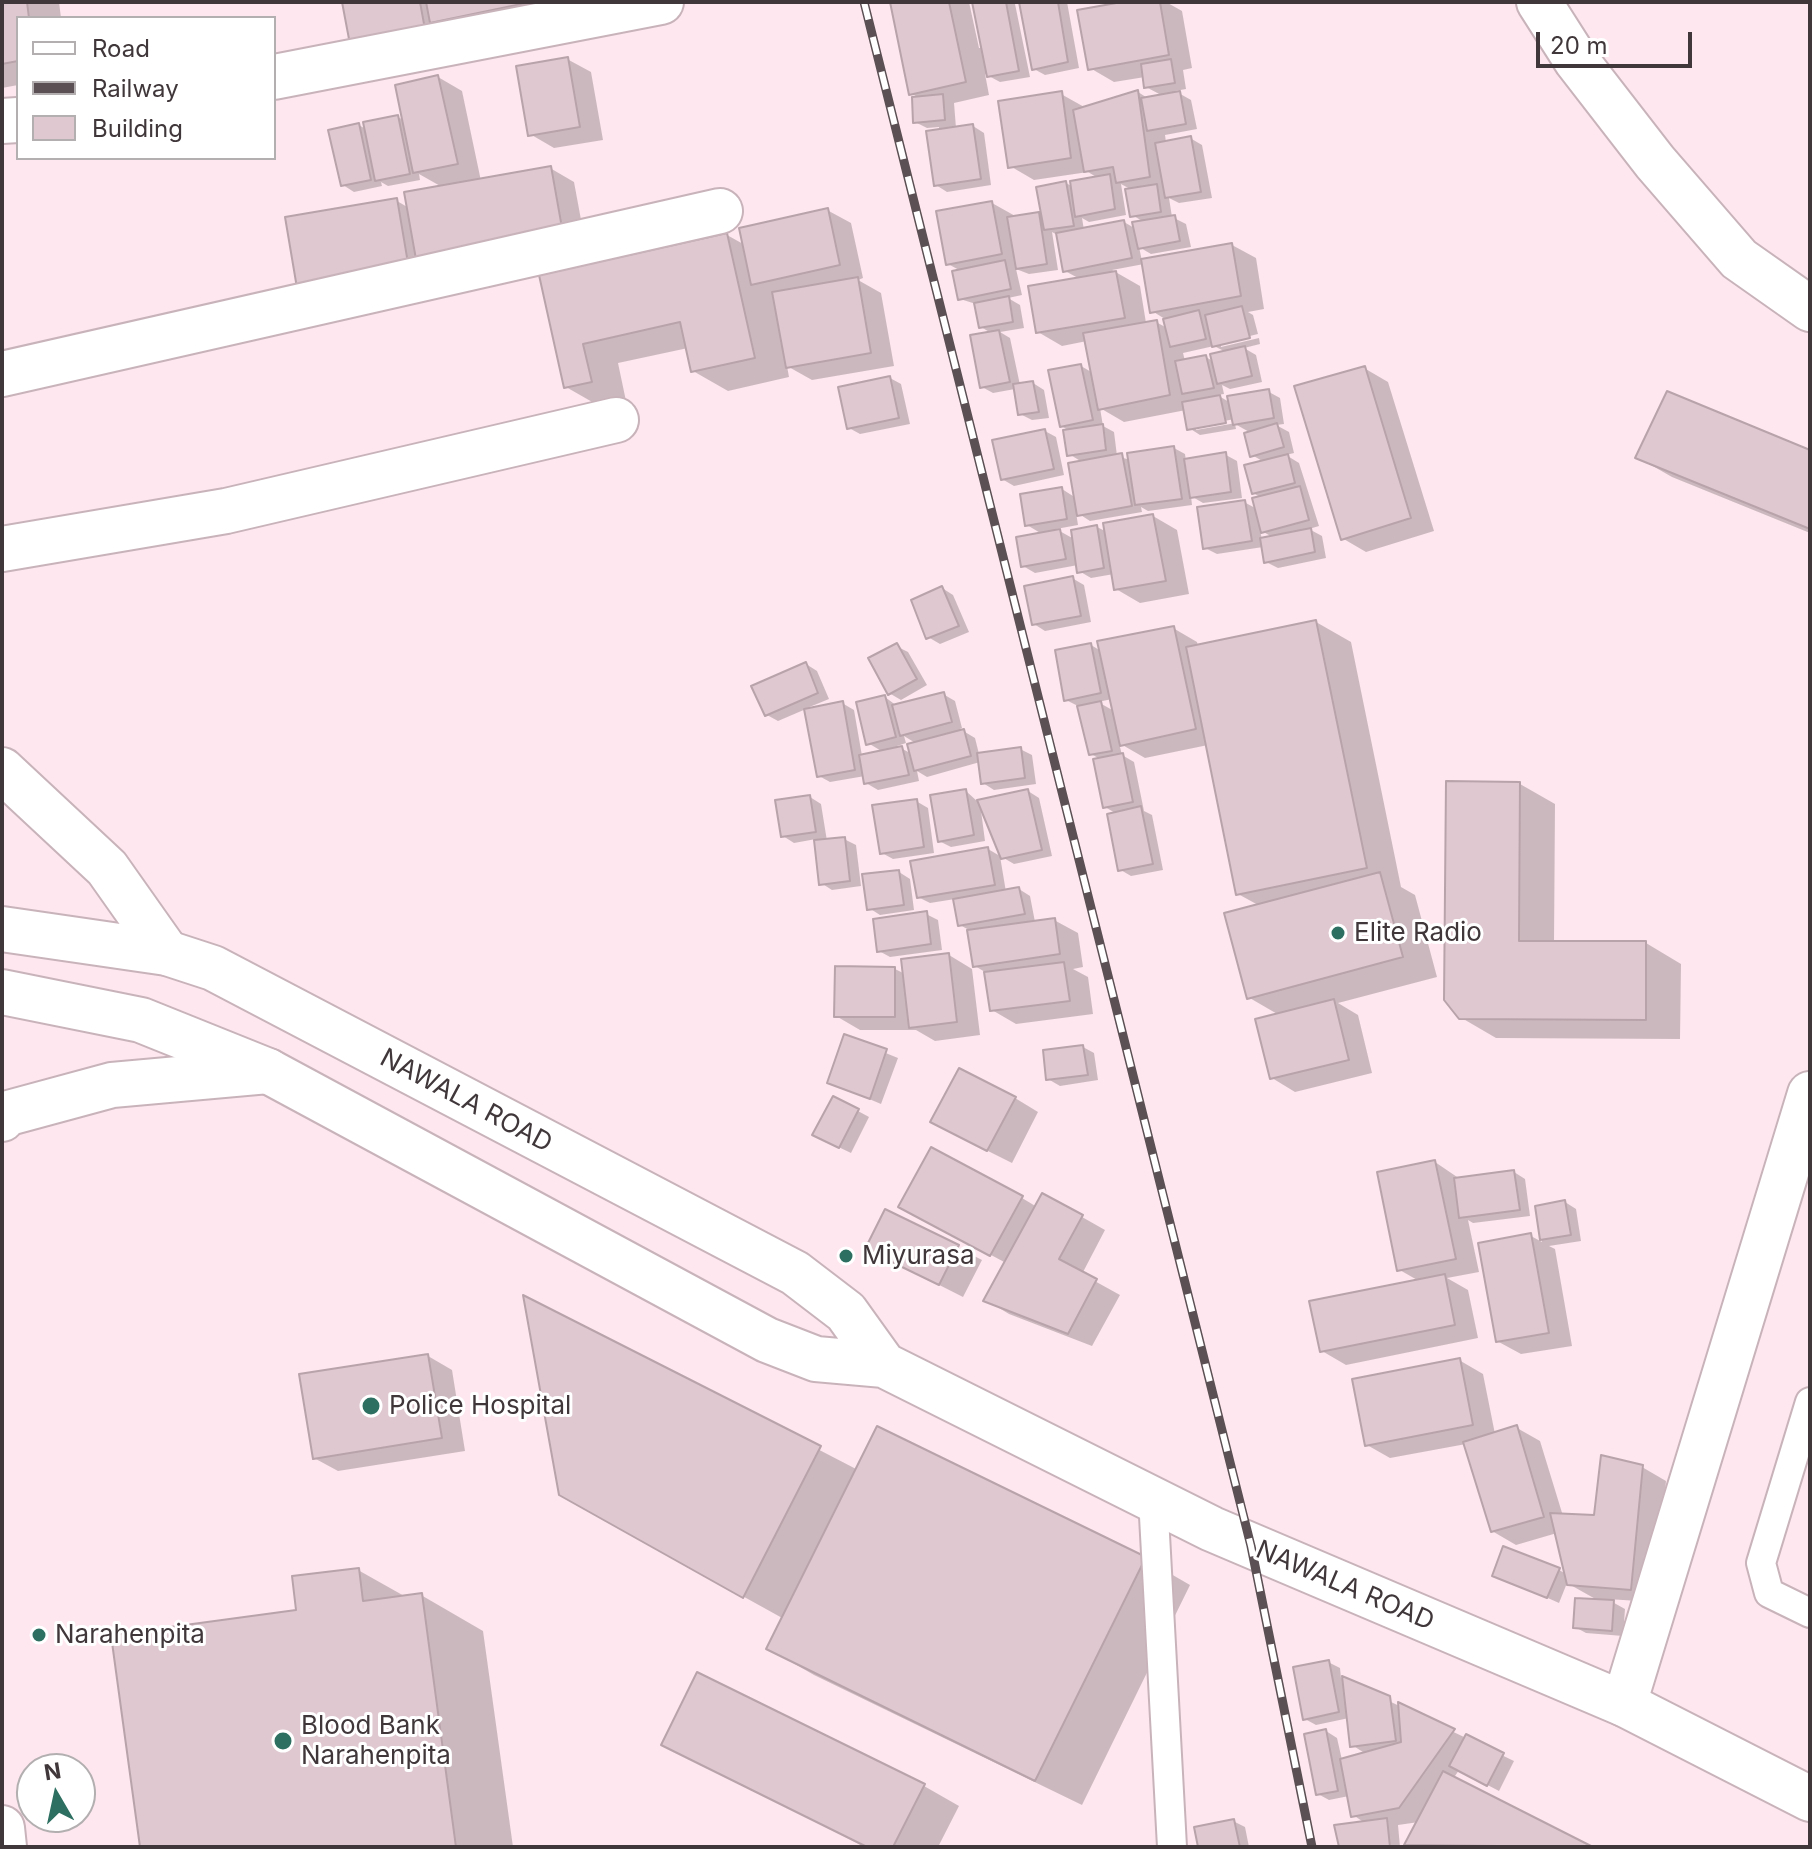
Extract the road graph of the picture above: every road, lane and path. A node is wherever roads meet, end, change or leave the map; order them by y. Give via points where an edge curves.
1 (661, 2) edge
2 (1539, 2) edge
3 (276, 77) edge
4 (720, 211) dead end
5 (1810, 309) edge
6 (2, 374) edge
7 (616, 420) dead end
8 (2, 549) edge
9 (2, 770) edge
10 (2, 929) edge
11 (167, 953) junction
12 (2, 992) edge
13 (268, 1071) junction
14 (1810, 1094) edge
15 (2, 1119) edge
16 (884, 1365) junction
17 (1810, 1402) edge
18 (1153, 1498) junction
19 (1810, 1613) edge
20 (1624, 1704) junction
21 (1810, 1799) edge
22 (2, 1828) edge
23 (4, 1847) edge
24 (1172, 1847) edge

1 - 3 main road
2 - 5 main road via 1655,162 1739,259
4 - 6 main road
7 - 8 main road via 226,511
9 - 11 main road via 107,868
10 - 11 main road, NAWALA ROAD
11 - 16 main road, NAWALA ROAD via 213,968 795,1273 846,1312
12 - 13 main road, NAWALA ROAD via 141,1020
13 - 15 main road via 112,1085
13 - 16 main road, NAWALA ROAD via 767,1340 816,1359
14 - 20 main road
16 - 18 main road, NAWALA ROAD
17 - 19 lane via 1761,1563 1769,1593
18 - 20 main road, NAWALA ROAD via 1288,1563
18 - 24 lane
20 - 21 main road, NAWALA ROAD
22 - 23 main road

